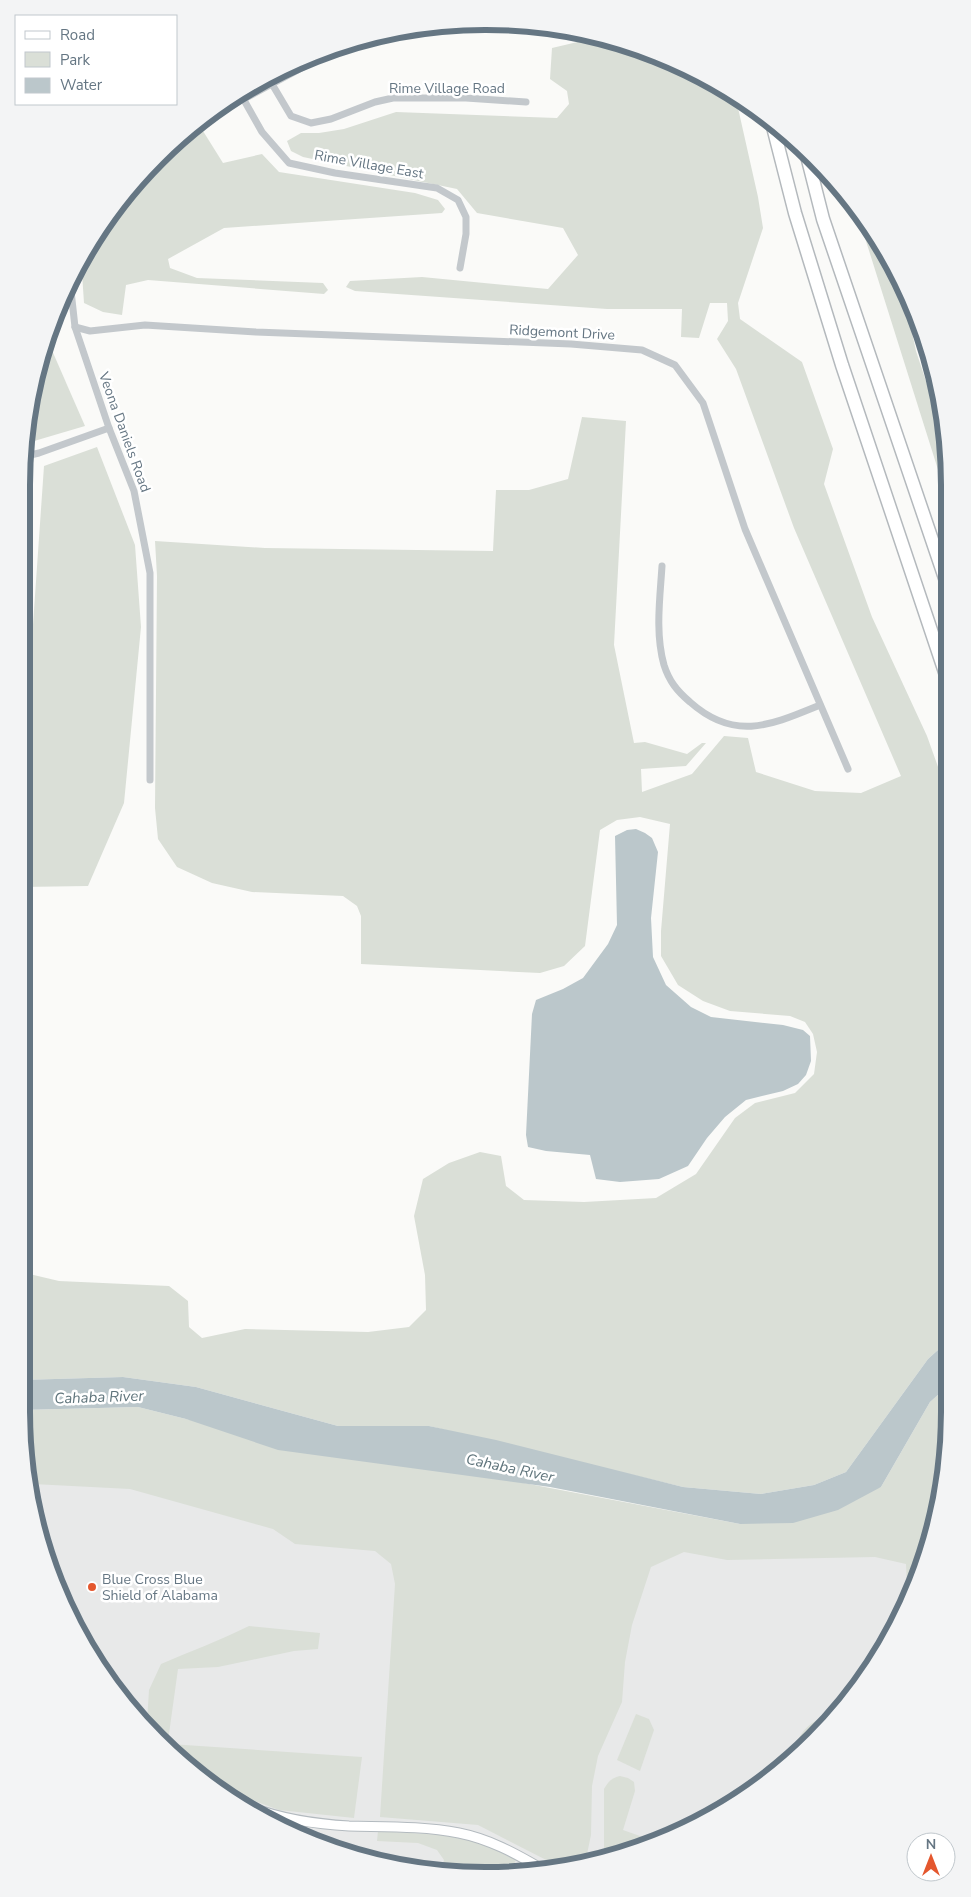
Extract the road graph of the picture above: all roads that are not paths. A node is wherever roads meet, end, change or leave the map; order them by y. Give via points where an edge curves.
1 (289, 75) edge
2 (272, 84) junction
3 (268, 86) edge
4 (244, 100) edge
5 (526, 102) dead end
6 (774, 133) edge
7 (809, 164) edge
8 (460, 268) dead end
9 (72, 296) edge
10 (75, 327) junction
11 (109, 428) junction
12 (31, 455) edge
13 (662, 566) dead end
14 (941, 566) edge
15 (941, 660) edge
16 (820, 705) junction
17 (848, 770) dead end
18 (150, 780) dead end
19 (274, 1815) edge
20 (534, 1864) edge

1 - 2 street
2 - 3 street
2 - 5 street, Rime Village Road via 291,116 311,123 393,98
4 - 8 street, Rime Village East via 262,132 289,163 437,188 458,200 466,217
6 - 15 highway via 830,327
7 - 14 highway via 823,219
9 - 10 street, Veona Daniels Road
10 - 11 street, Veona Daniels Road
10 - 16 street, Ridgemont Drive via 90,331 145,325 571,344 642,350 674,365 703,403 745,530
11 - 12 street
11 - 18 street, Veona Daniels Road via 134,491 150,573
13 - 16 street via 659,626 664,665 675,689 700,712 729,726 758,726
16 - 17 street, Ridgemont Drive
19 - 20 street via 329,1824 460,1833 504,1847

